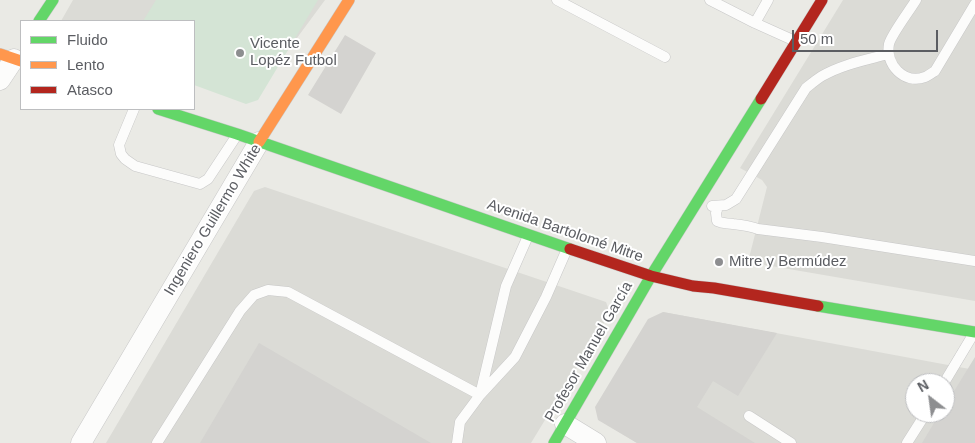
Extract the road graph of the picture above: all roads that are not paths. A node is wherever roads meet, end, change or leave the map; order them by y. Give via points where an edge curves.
1 (53, 0) edge
2 (349, 0) edge
3 (556, 0) edge
4 (710, 0) edge
5 (768, 0) edge
6 (822, 0) edge
7 (916, 0) edge
8 (975, 4) edge
9 (41, 20) edge
10 (755, 23) junction
11 (796, 41) junction
12 (888, 54) junction
13 (14, 56) edge
14 (665, 56) dead end
15 (0, 80) edge
16 (134, 110) edge
17 (161, 110) edge
18 (237, 134) junction
19 (259, 142) junction
20 (695, 205) junction
21 (718, 206) junction
22 (528, 235) junction
23 (568, 248) junction
24 (975, 261) edge
25 (651, 276) junction
26 (975, 332) edge
27 (950, 373) edge
28 (480, 395) junction
29 (749, 416) dead end
30 (920, 423) edge
31 (565, 424) junction
32 (81, 443) edge
33 (157, 443) edge
34 (457, 443) edge
35 (554, 443) edge
36 (596, 443) edge
37 (791, 443) edge
38 (907, 443) edge

1 - 9 main road
2 - 19 main road, Ingeniero Guillermo White
3 - 14 lane
4 - 10 lane
5 - 10 lane
6 - 11 main road, Profesor Manuel García
7 - 12 lane via 890,42
8 - 12 lane via 935,71 925,77 916,79 903,75 892,66
10 - 11 lane
11 - 20 main road, Profesor Manuel García
12 - 21 lane via 837,69 806,88 736,199
13 - 15 street
16 - 18 lane via 120,145 125,159 135,166 200,184 208,179
17 - 18 main road, Avenida Bartolomé Mitre
18 - 19 main road, Avenida Bartolomé Mitre
19 - 22 main road, Avenida Bartolomé Mitre
19 - 32 street, Ingeniero Guillermo White
20 - 21 lane
20 - 25 main road, Profesor Manuel García
21 - 24 lane via 717,221 723,224
22 - 23 main road, Avenida Bartolomé Mitre
22 - 28 lane via 506,286
23 - 25 main road, Avenida Bartolomé Mitre
23 - 28 lane via 515,357
25 - 26 main road, Avenida Bartolomé Mitre via 692,286
25 - 31 main road, Profesor Manuel García
26 - 27 lane
28 - 33 lane via 288,292 268,290 254,296 240,311
28 - 34 lane via 460,422
29 - 37 lane
30 - 38 lane
31 - 35 main road, Profesor Manuel García
31 - 36 street

